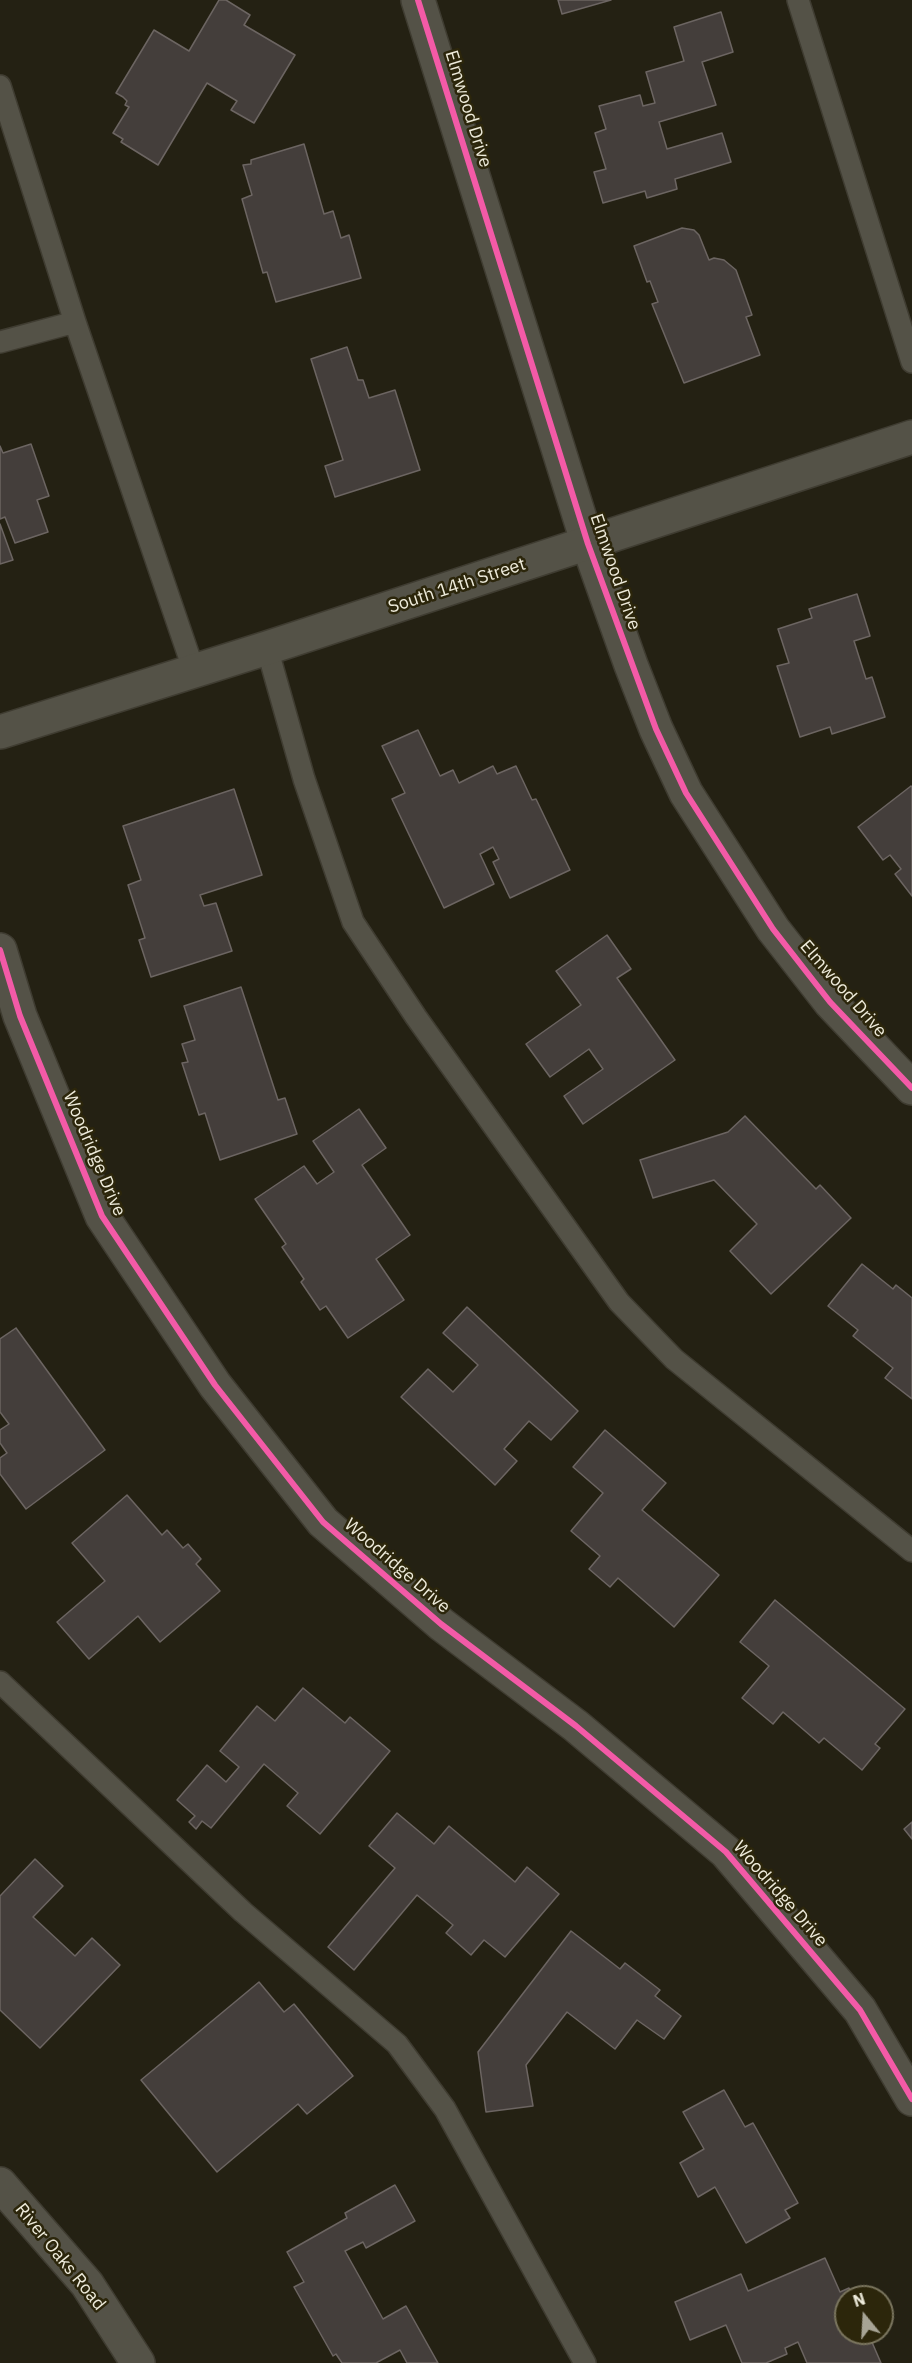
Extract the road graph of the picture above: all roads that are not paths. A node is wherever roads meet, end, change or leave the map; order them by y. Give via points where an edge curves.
1 (418, 0) edge
2 (798, 0) edge
3 (0, 86) edge
4 (75, 321) junction
5 (0, 342) edge
6 (912, 362) edge
7 (912, 437) edge
8 (588, 544) junction
9 (267, 648) junction
10 (194, 671) junction
11 (0, 732) edge
12 (0, 951) edge
13 (912, 1088) edge
14 (912, 1551) edge
15 (0, 1682) edge
16 (912, 2099) edge
17 (0, 2184) edge
18 (138, 2363) edge
19 (585, 2363) edge

1 - 8 street, Elmwood Drive
2 - 6 lane
3 - 4 lane
4 - 5 lane
4 - 10 lane
7 - 8 street, South 14th Street
8 - 9 street, South 14th Street
8 - 13 street, Elmwood Drive via 656,729 686,793 773,929 830,1002
9 - 10 street, South 14th Street
9 - 14 lane via 304,779 353,922 612,1293 674,1359
10 - 11 street, South 14th Street
12 - 16 street, Woodridge Drive via 20,1016 102,1216 215,1385 323,1522 441,1624 576,1726 726,1852 860,2010
15 - 19 lane via 243,1912 397,2044 445,2109
17 - 18 street, River Oaks Road via 87,2284

